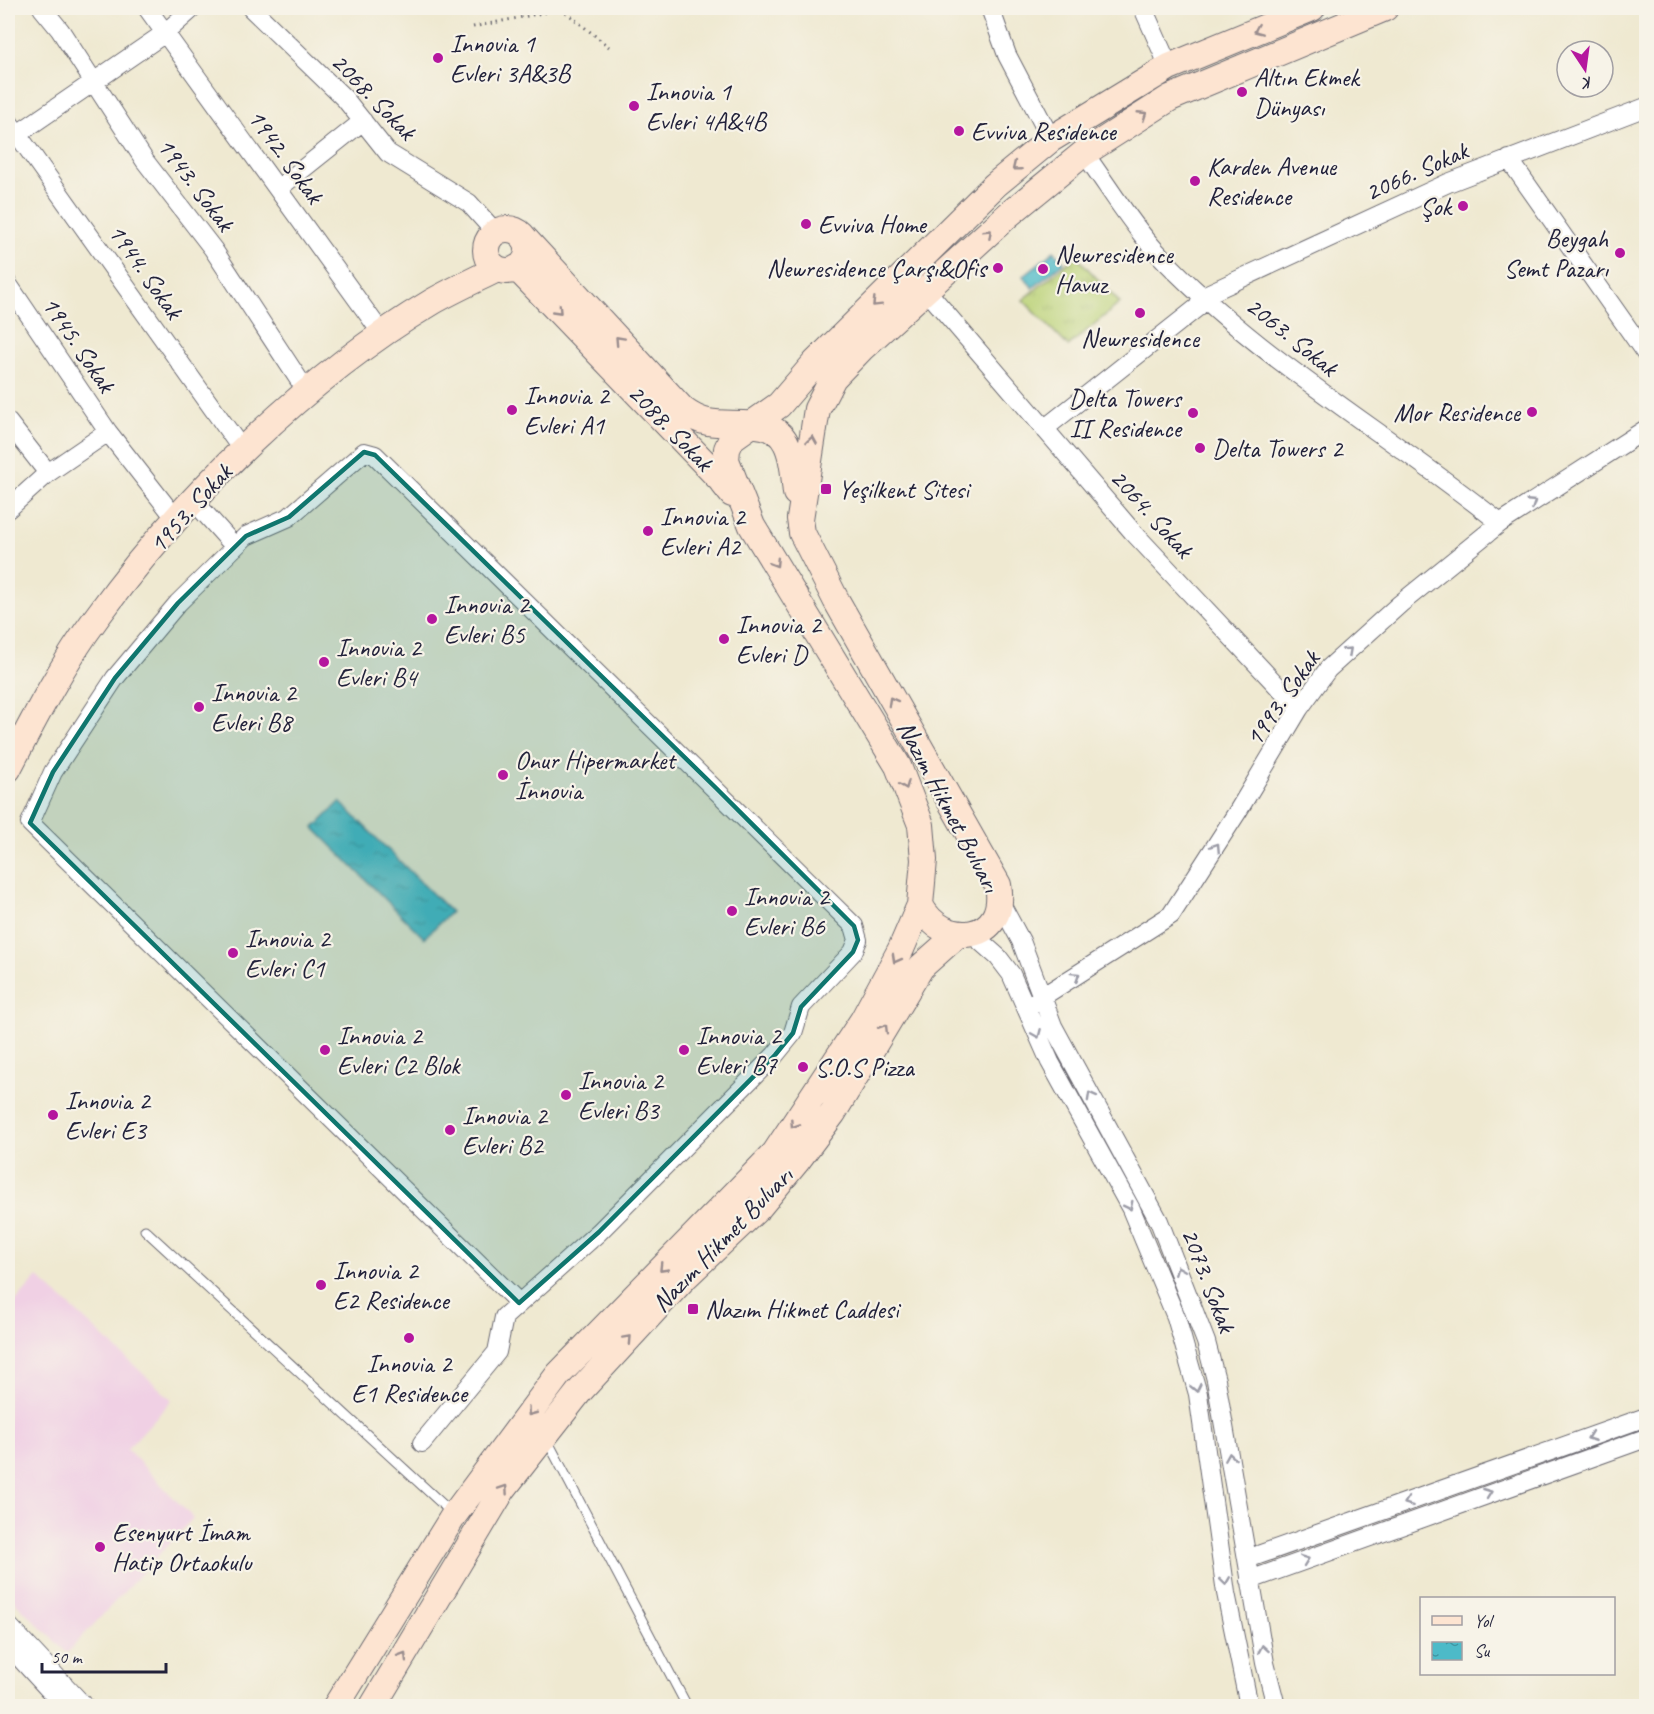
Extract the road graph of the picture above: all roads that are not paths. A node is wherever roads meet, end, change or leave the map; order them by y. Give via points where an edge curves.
1 (42, 8) edge
2 (147, 8) edge
3 (193, 8) edge
4 (251, 8) edge
5 (990, 8) edge
6 (1143, 8) edge
7 (1312, 8) edge
8 (1385, 8) edge
9 (165, 33) junction
10 (1169, 67) junction
11 (93, 81) junction
12 (1170, 98) junction
13 (1647, 107) edge
14 (363, 121) junction
15 (11, 132) edge
16 (1051, 139) junction
17 (1084, 153) junction
18 (1509, 159) junction
19 (279, 188) junction
20 (499, 255) junction
21 (8, 284) edge
22 (926, 290) junction
23 (1203, 296) junction
24 (383, 335) junction
25 (1647, 354) edge
26 (307, 392) junction
27 (8, 422) edge
28 (748, 425) junction
29 (1044, 429) junction
30 (1647, 429) edge
31 (108, 432) junction
32 (243, 451) junction
33 (48, 473) junction
34 (194, 501) junction
35 (8, 510) edge
36 (745, 512) junction
37 (176, 519) junction
38 (800, 519) junction
39 (1500, 523) junction
40 (235, 547) junction
41 (1299, 709) junction
42 (8, 765) edge
43 (1000, 904) junction
44 (920, 905) junction
45 (965, 934) junction
46 (1033, 1002) junction
47 (145, 1230) dead end
48 (519, 1303) junction
49 (1647, 1417) edge
50 (545, 1436) junction
51 (1647, 1438) edge
52 (422, 1443) dead end
53 (454, 1515) junction
54 (1247, 1559) junction
55 (1250, 1580) junction
56 (8, 1625) edge
57 (11, 1654) edge
58 (64, 1707) edge
59 (84, 1707) edge
60 (336, 1707) edge
61 (373, 1707) edge
62 (687, 1707) edge
63 (1250, 1707) edge
64 (1275, 1707) edge

1 - 11 street, 1943. Sokak
2 - 9 street, 1942. Sokak
3 - 9 street
4 - 14 street, 2068. Sokak
5 - 16 street via 1007,55
6 - 10 street
7 -> 10 main road, Nazım Hikmet Bulvarı
8 - 12 main road, Nazım Hikmet Bulvarı
9 - 11 street
9 - 19 street, 1942. Sokak
10 - 12 main road
10 - 16 main road, Nazım Hikmet Bulvarı
11 - 15 street
11 - 26 street, 1943. Sokak via 145,161 213,249
17 -> 12 main road, Nazım Hikmet Bulvarı
13 - 18 street, 2066. Sokak
14 - 19 street
14 - 20 street, 2068. Sokak via 388,153 469,202
15 - 32 street, 1944. Sokak
16 -> 28 main road, Nazım Hikmet Bulvarı via 995,185 815,363 779,405
22 -> 17 main road, Nazım Hikmet Bulvarı
17 - 23 street, 2063. Sokak via 1153,248
18 - 23 street, 2066. Sokak via 1448,183
18 - 25 street
19 - 24 street, 1942. Sokak
20 - 24 main road, 1953. Sokak
28 -> 20 main road via 710,423 683,410 526,240 528,253
20 -> 36 main road, 2088. Sokak via 720,478
21 - 31 street, 1945. Sokak
22 - 29 street, 2064. Sokak
38 -> 22 main road, Nazım Hikmet Bulvarı via 817,410 833,378
23 - 29 street, 2066. Sokak via 1198,308 1124,361
23 - 39 street, 2063. Sokak via 1318,391 1440,474
24 - 26 main road, 1953. Sokak
26 - 32 main road, 1953. Sokak
27 - 33 street
28 - 36 main road, Nazım Hikmet Bulvarı via 732,438 726,460
28 - 38 main road via 772,430 786,442
29 - 41 street, 2064. Sokak via 1132,531
39 -> 30 street, 1993. Sokak
31 - 33 street, 1945. Sokak
31 - 37 street, 1945. Sokak
32 - 34 main road, 1953. Sokak
33 - 35 street, 1945. Sokak
34 - 37 main road, 1953. Sokak
34 - 40 street
36 -> 44 main road, Nazım Hikmet Bulvarı via 898,766 921,825 924,860
37 - 42 main road, 1953. Sokak via 97,616 50,688
43 -> 38 main road, Nazım Hikmet Bulvarı via 998,885 836,600 802,533
41 -> 39 street, 1993. Sokak via 1328,669
40 - 48 street via 178,603 115,678 53,772 30,824
40 - 48 street via 246,536 289,517 364,452 375,455 854,926 858,940 853,952 801,1007 787,1040 587,1243
46 -> 41 street, 1993. Sokak via 1171,915
43 - 45 main road, Nazım Hikmet Bulvarı via 992,922
43 - 46 street, 2073. Sokak via 1021,941
44 - 45 main road via 928,920 941,930
44 -> 53 main road, Nazım Hikmet Bulvarı via 863,1020 775,1153 558,1376
45 - 46 street, 2073. Sokak via 998,957
50 -> 45 main road, Nazım Hikmet Bulvarı via 579,1392 685,1277 759,1207 833,1113 921,967
54 -> 46 street, 2073. Sokak via 1216,1380 1191,1300 1159,1221 1053,1026
46 -> 63 street, 2073. Sokak via 1050,1062 1131,1209 1176,1317 1198,1394 1226,1593
47 - 53 lane
48 - 52 street via 504,1317 497,1352
49 -> 54 street
61 -> 50 main road, Nazım Hikmet Bulvarı via 503,1489
50 - 62 lane
55 -> 51 street
53 - 60 main road, Nazım Hikmet Bulvarı
54 - 55 street, 2073. Sokak
64 -> 55 street, 2073. Sokak
56 - 59 street
57 - 58 street

